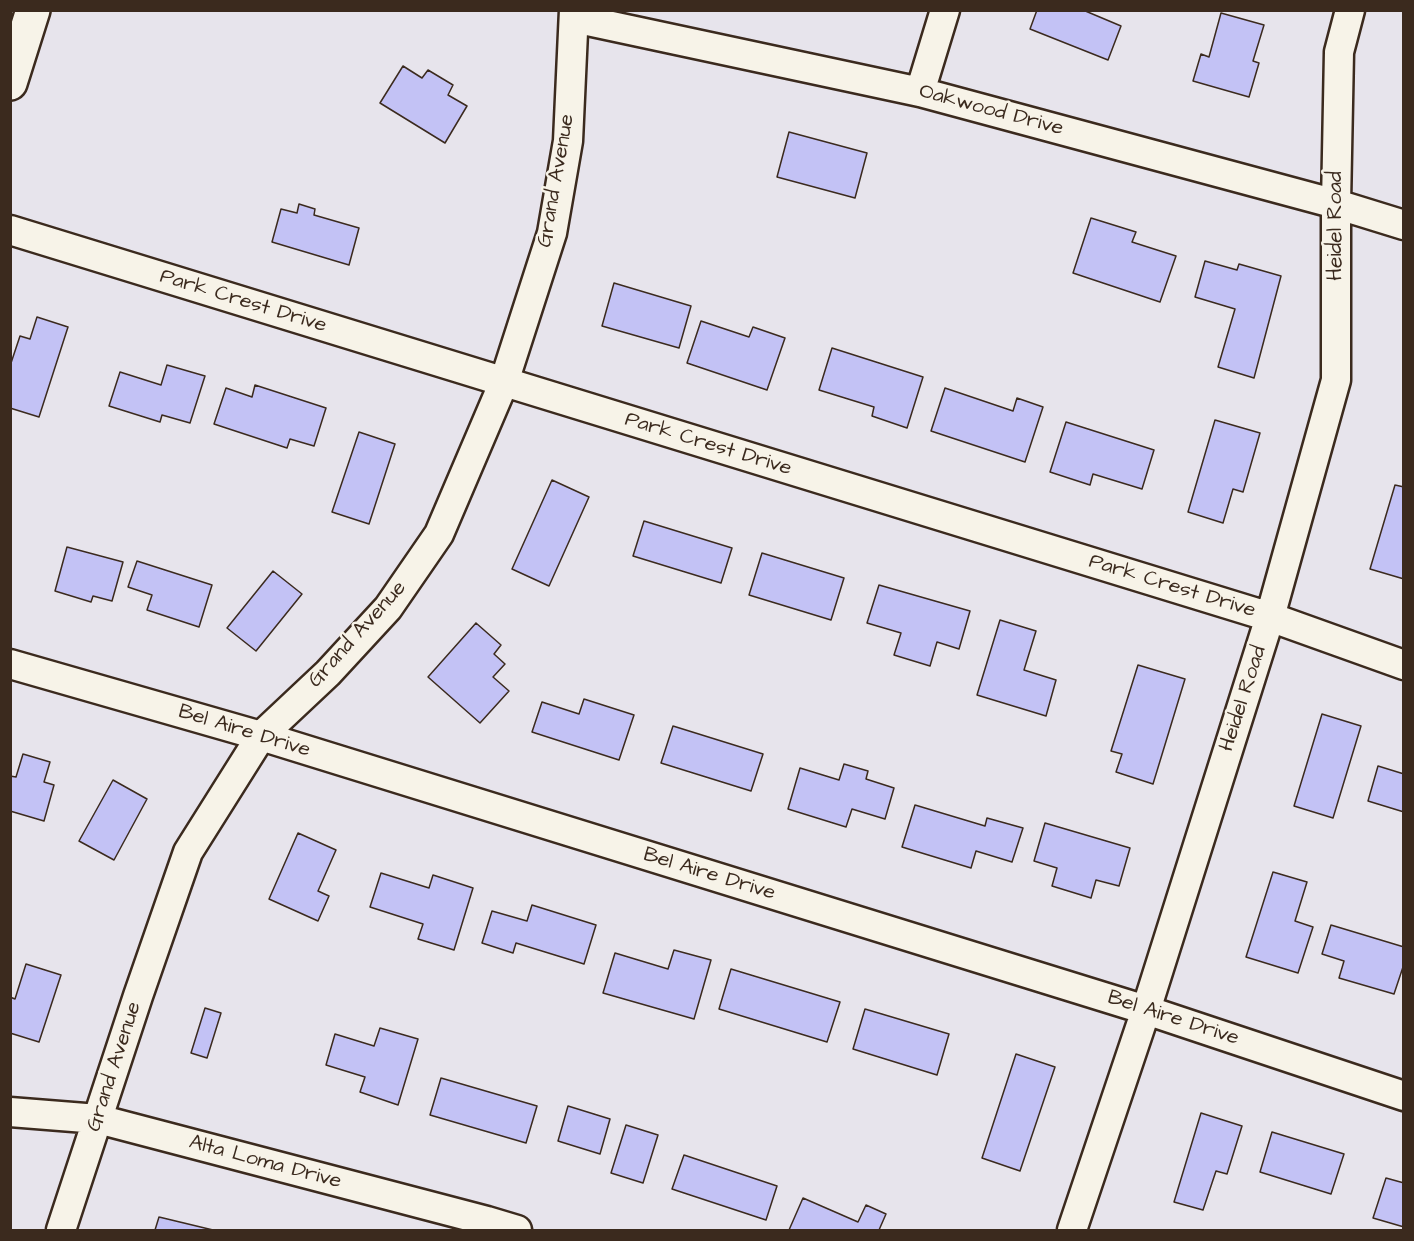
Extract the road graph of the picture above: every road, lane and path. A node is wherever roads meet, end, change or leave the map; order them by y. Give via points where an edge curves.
1 (33, 10) edge
2 (945, 10) edge
3 (1350, 10) edge
4 (574, 14) edge
5 (10, 83) edge
6 (920, 92) junction
7 (1336, 204) junction
8 (1404, 225) edge
9 (10, 230) edge
10 (504, 382) junction
11 (1270, 617) junction
12 (10, 664) edge
13 (1404, 664) edge
14 (261, 736) junction
15 (1146, 1010) junction
16 (1404, 1096) edge
17 (10, 1112) edge
18 (98, 1119) junction
19 (486, 1226) edge
20 (61, 1230) edge
21 (517, 1230) edge
22 (1072, 1230) edge

1 - 5 street
2 - 6 street
3 - 7 street, Heidel Road via 1339,52
4 - 6 street, Oakwood Drive
4 - 10 street, Grand Avenue via 568,141 552,233
6 - 7 street, Oakwood Drive
7 - 8 street, Oakwood Drive
7 - 11 street, Heidel Road via 1336,380
9 - 10 street, Park Crest Drive
10 - 11 street, Park Crest Drive
10 - 14 street, Grand Avenue via 439,534 388,608 328,674
11 - 13 street, Park Crest Drive
11 - 15 street, Heidel Road
12 - 14 street, Bel Aire Drive
14 - 15 street, Bel Aire Drive
14 - 18 street, Grand Avenue via 188,852
15 - 16 street, Bel Aire Drive
15 - 22 street, Heidel Road
17 - 18 street, Alta Loma Drive
18 - 19 street, Alta Loma Drive
18 - 20 street, Grand Avenue
19 - 21 street, Alta Loma Drive

